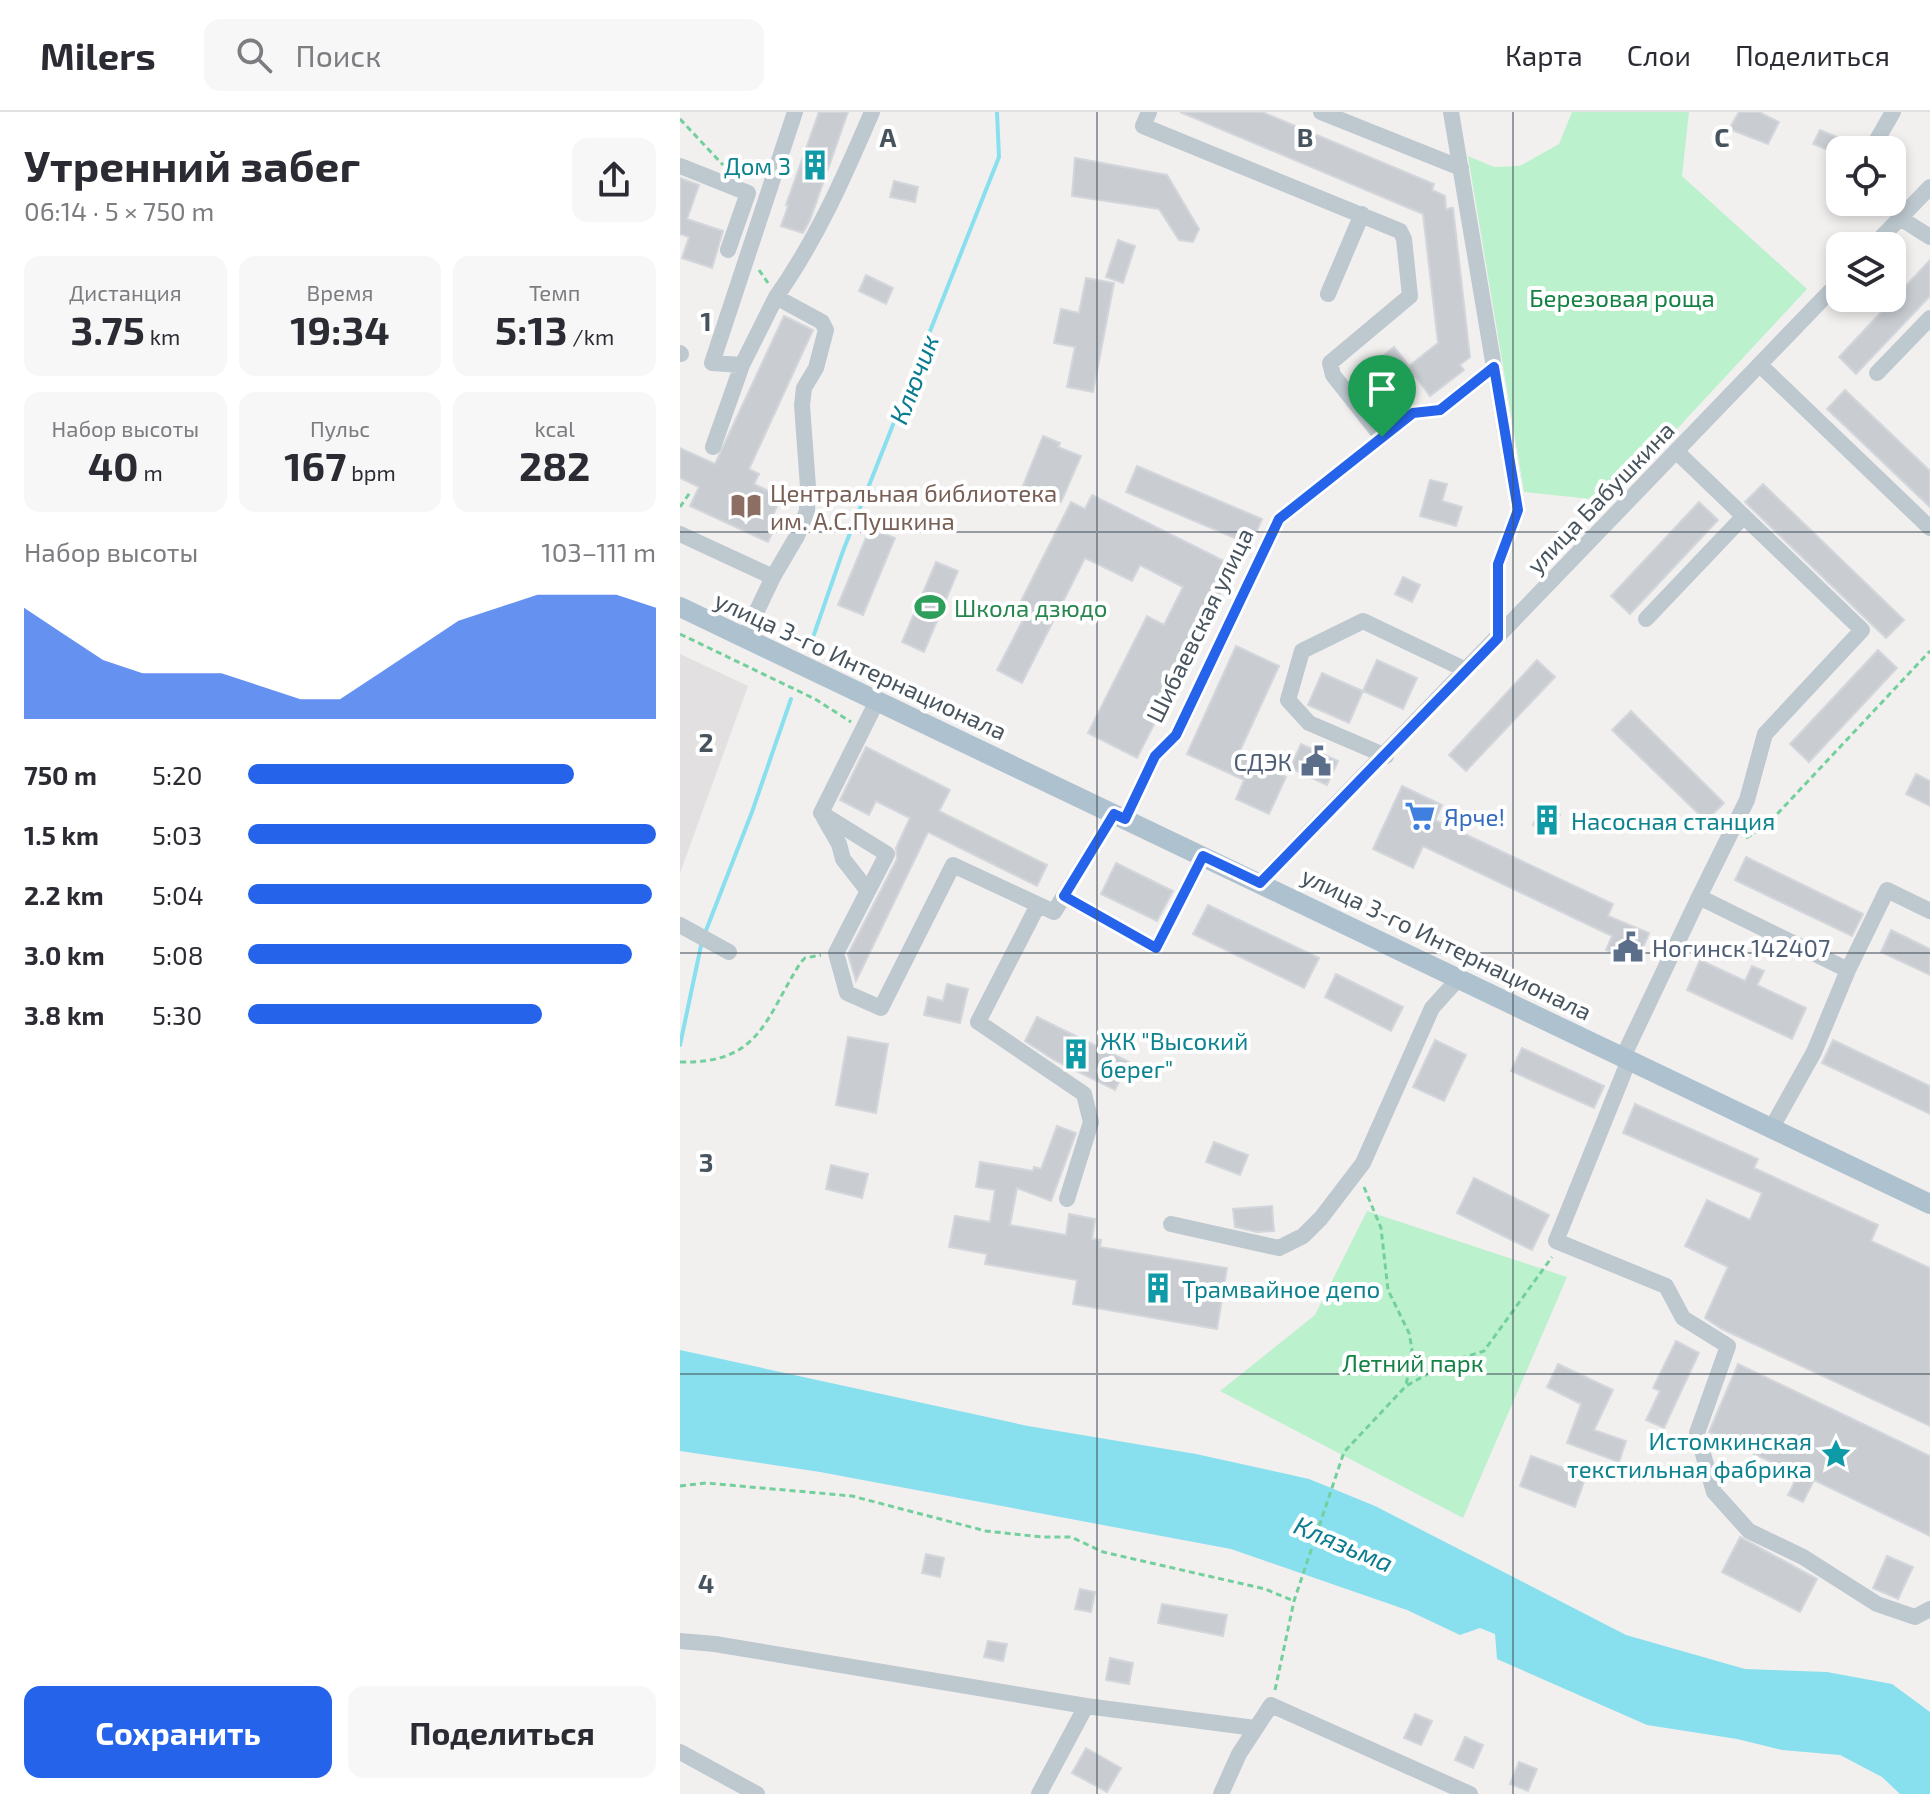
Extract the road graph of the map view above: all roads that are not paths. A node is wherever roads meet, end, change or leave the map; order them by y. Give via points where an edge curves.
1 (795, 112) edge
2 (872, 112) edge
3 (1149, 112) edge
4 (1321, 112) edge
5 (1451, 112) edge
6 (1893, 112) edge
7 (1879, 136) edge
8 (680, 166) edge
9 (1461, 168) junction
10 (1930, 187) edge
11 (1362, 214) junction
12 (1900, 218) junction
13 (1886, 232) edge
14 (1930, 237) edge
15 (728, 250) dead end
16 (1328, 294) dead end
17 (1826, 296) edge
18 (776, 297) junction
19 (1930, 318) edge
20 (742, 365) junction
21 (1760, 365) junction
22 (1494, 367) junction
23 (1877, 373) dead end
24 (1382, 437) junction
25 (713, 447) dead end
26 (1677, 452) junction
27 (1744, 516) junction
28 (1930, 528) edge
29 (680, 534) edge
30 (773, 577) junction
31 (680, 607) edge
32 (1646, 619) dead end
33 (744, 638) junction
34 (1498, 638) junction
35 (1466, 670) junction
36 (877, 701) junction
37 (1386, 756) junction
38 (821, 813) junction
39 (1120, 816) junction
40 (1203, 856) junction
41 (1260, 883) junction
42 (868, 891) junction
43 (1064, 896) junction
44 (1699, 897) junction
45 (1038, 905) junction
46 (1930, 911) edge
47 (680, 925) edge
48 (729, 952) dead end
49 (1848, 970) junction
50 (1459, 978) junction
51 (1626, 1058) junction
52 (1771, 1129) junction
53 (1067, 1199) dead end
54 (1930, 1204) edge
55 (1171, 1224) dead end
56 (1930, 1609) edge
57 (680, 1641) edge
58 (1086, 1706) junction
59 (1255, 1728) junction
60 (680, 1752) edge
61 (757, 1794) edge
62 (1039, 1794) edge
63 (1221, 1794) edge
64 (1470, 1794) edge

1 - 20 street via 712,363
2 - 18 street via 834,199
3 - 11 street via 1143,126
4 - 9 street
5 - 9 street
6 - 7 street
8 - 15 street via 748,193
9 - 22 street
10 - 12 street
11 - 16 street
11 - 24 street via 1400,231 1410,296 1334,359 1330,369
12 - 13 street
12 - 14 street
17 - 21 street, улица Бабушкина
18 - 20 street
18 - 30 street via 822,322 826,330 802,405 807,511
19 - 23 street
20 - 25 street
21 - 26 street, улица Бабушкина
21 - 28 street
22 - 24 street, Шибаевская улица via 1440,410 1417,411
22 - 34 street via 1518,510 1498,564
24 - 39 street, Шибаевская улица via 1279,519 1176,735 1155,756
26 - 27 street
26 - 34 street, улица Бабушкина
27 - 32 street
27 - 44 street via 1862,630 1765,734 1747,800
29 - 30 street
30 - 33 street
31 - 33 main road, улица 3-го Интернационала
33 - 36 main road, улица 3-го Интернационала
34 - 35 street, улица Бабушкина
35 - 37 street, улица Бабушкина
35 - 37 street via 1363,621 1302,651 1288,700 1309,723
36 - 38 street
36 - 39 main road, улица 3-го Интернационала
37 - 41 street, улица Бабушкина
38 - 42 street via 843,859
38 - 42 street via 887,854
39 - 40 main road, улица 3-го Интернационала
39 - 43 street, Шибаевская улица
40 - 41 main road, улица 3-го Интернационала
40 - 43 street via 1156,948
41 - 50 main road, улица 3-го Интернационала
42 - 45 street via 836,953 847,993 881,1008 953,865
43 - 45 street via 1054,912
44 - 49 street
44 - 51 street
45 - 53 street via 978,1022 1084,1094 1091,1122
46 - 49 street via 1887,890
47 - 48 street
49 - 52 street via 1814,1052
50 - 51 main road, улица 3-го Интернационала
50 - 55 street via 1432,1008 1363,1163 1303,1236 1279,1248
51 - 52 main road, улица 3-го Интернационала
51 - 56 street via 1559,1242 1666,1286 1683,1318 1728,1346 1697,1433 1714,1492 1749,1531 1803,1557 1877,1604 1915,1617
52 - 54 main road, улица 3-го Интернационала
57 - 58 street
58 - 59 street
58 - 62 street
59 - 63 street
59 - 64 street via 1271,1705
60 - 61 street

